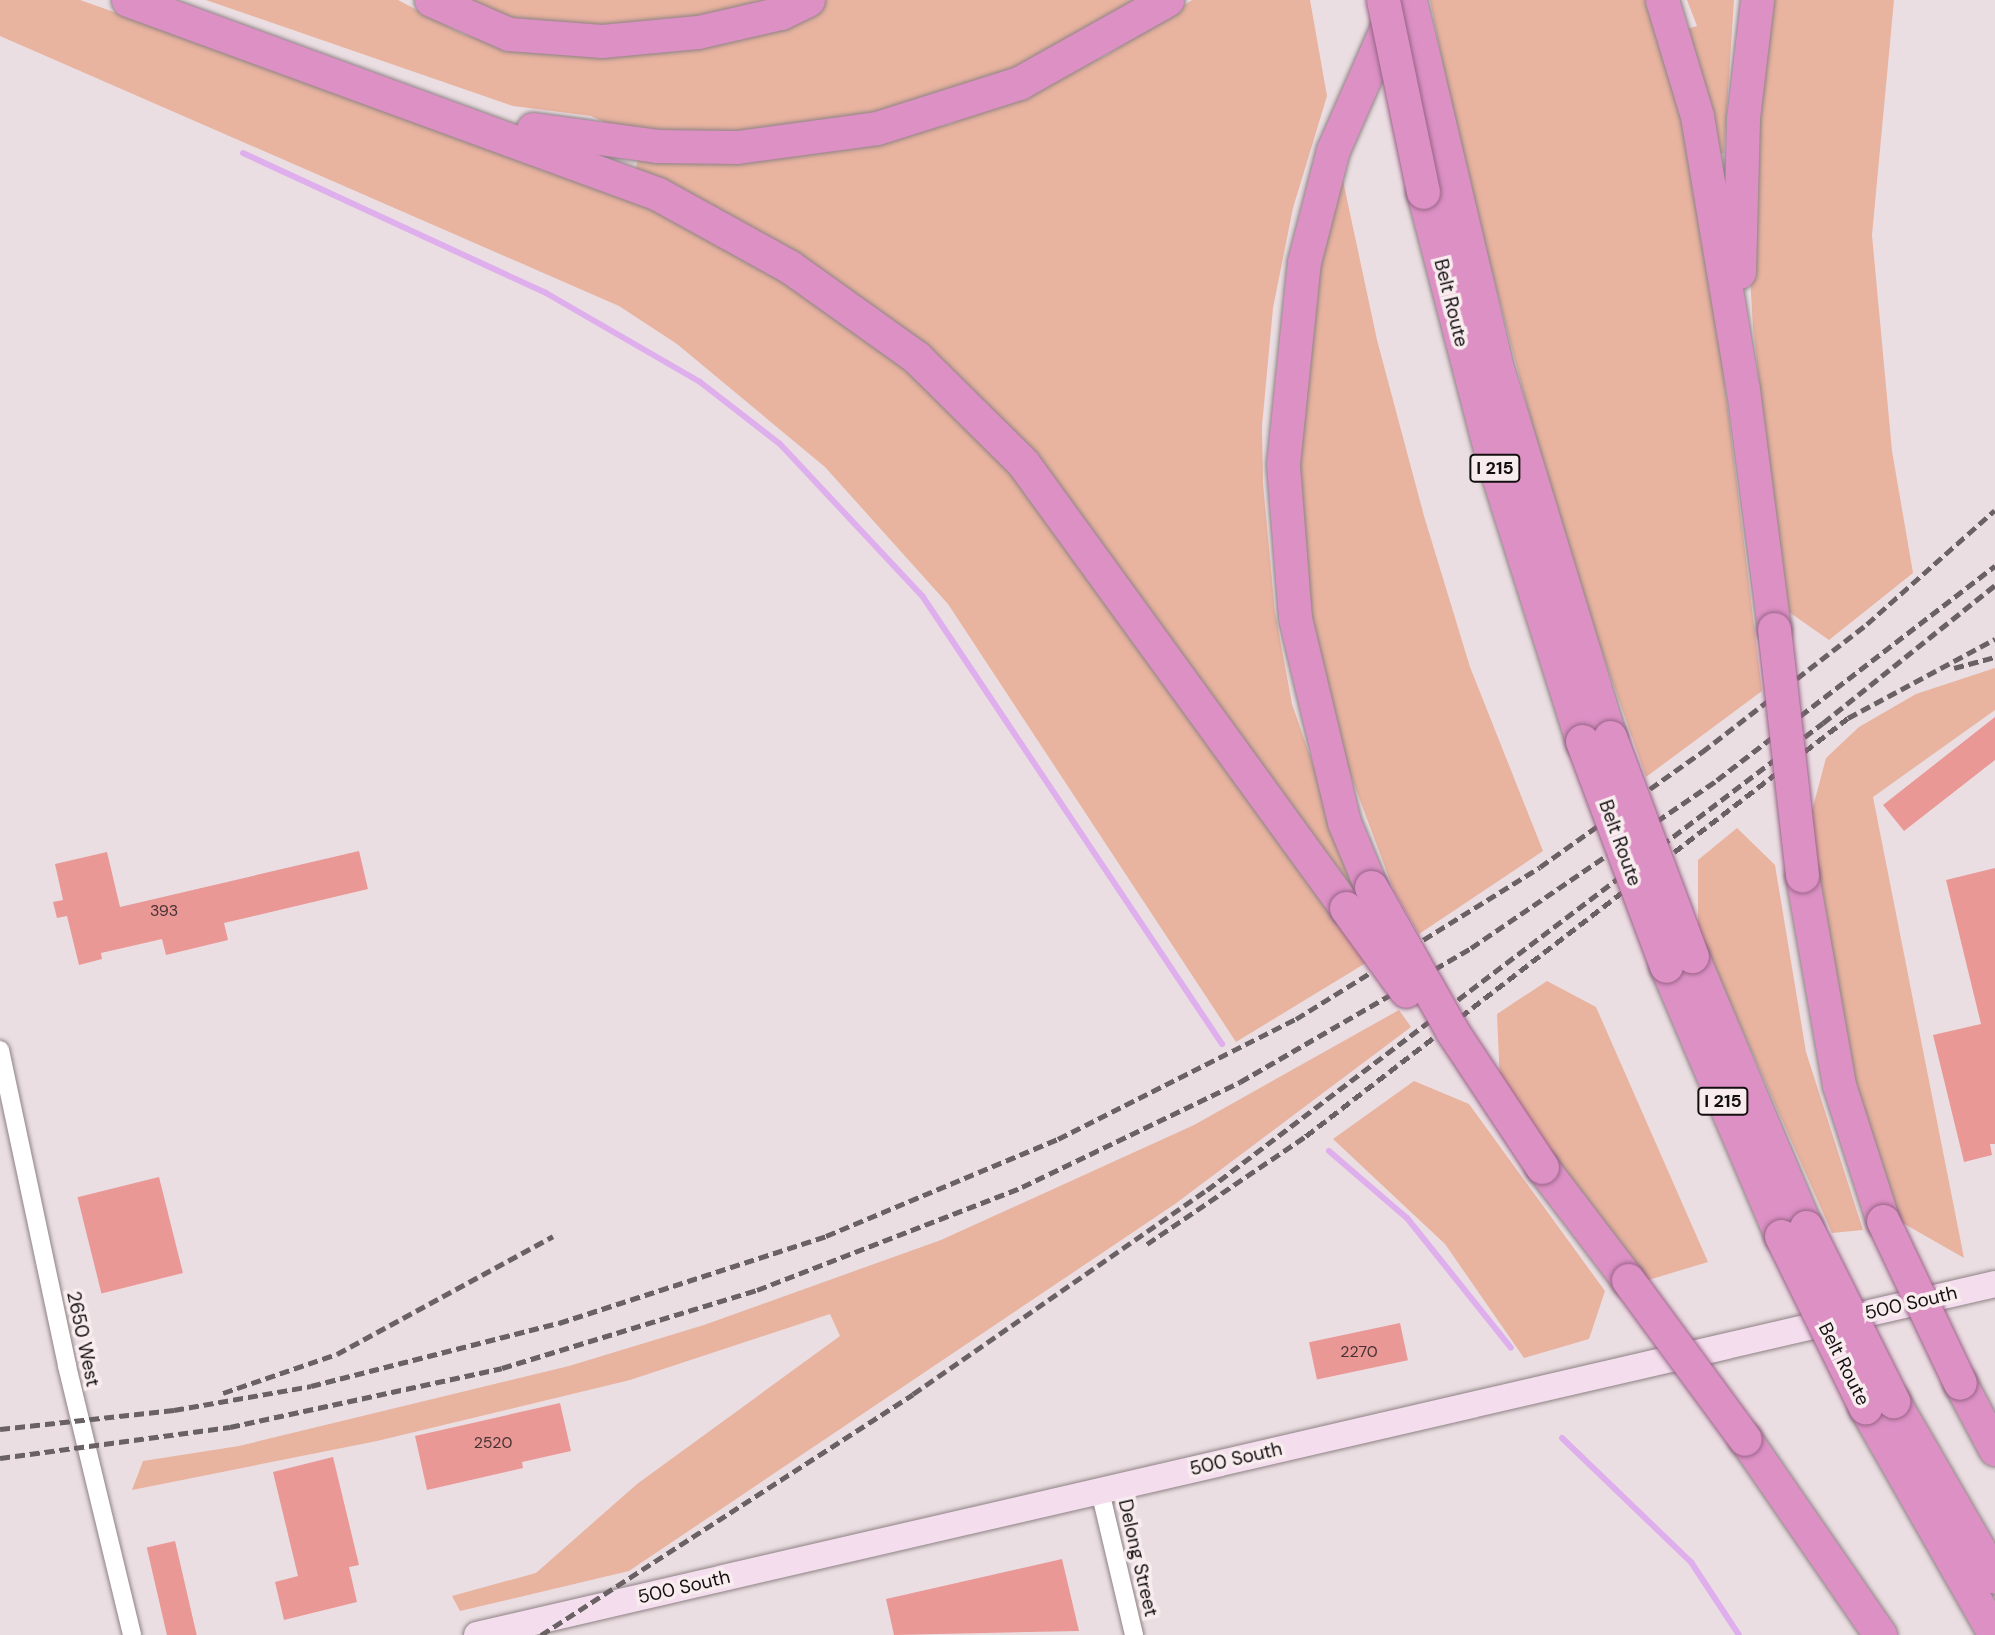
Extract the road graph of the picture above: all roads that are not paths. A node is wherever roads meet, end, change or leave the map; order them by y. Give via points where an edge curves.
1 (128, 0) edge
2 (430, 0) edge
3 (808, 0) edge
4 (1167, 0) edge
5 (1382, 0) edge
6 (1398, 0) edge
7 (1410, 0) edge
8 (1662, 0) edge
9 (1757, 0) edge
10 (415, 104) junction
11 (1438, 196) junction
12 (1743, 390) junction
13 (1358, 898) junction
14 (0, 1050) edge
15 (1995, 1284) edge
16 (1879, 1404) junction
17 (1995, 1449) edge
18 (1100, 1491) junction
19 (1995, 1577) edge
20 (132, 1635) edge
21 (477, 1635) edge
22 (1134, 1635) edge
23 (1880, 1635) edge
24 (1995, 1635) edge

1 - 10 highway
2 - 3 highway via 509,34 602,41 698,32 781,13
4 - 10 highway via 1019,83 877,128 800,142 737,147 609,142
5 - 11 highway, Belt Route / I 215, bridge
6 - 13 highway via 1333,150 1304,262 1283,464 1295,618
7 - 11 highway, Belt Route / I 215
8 - 12 highway via 1696,116
9 - 12 highway via 1743,131 1739,250
10 - 13 highway via 658,194 726,227 916,357 1023,463
11 - 16 highway, Belt Route / I 215, bridge via 1493,460 1679,961 1794,1232
12 - 17 highway, bridge via 1802,875 1839,1085 1883,1221
13 - 23 highway, bridge via 1423,984 1542,1167 1745,1439
14 - 20 street, 2650 West via 67,1366
15 - 18 street, 500 South
16 - 19 highway, Belt Route / I 215
16 - 24 highway, Belt Route / I 215
18 - 21 street, 500 South
18 - 22 street, Delong Street

